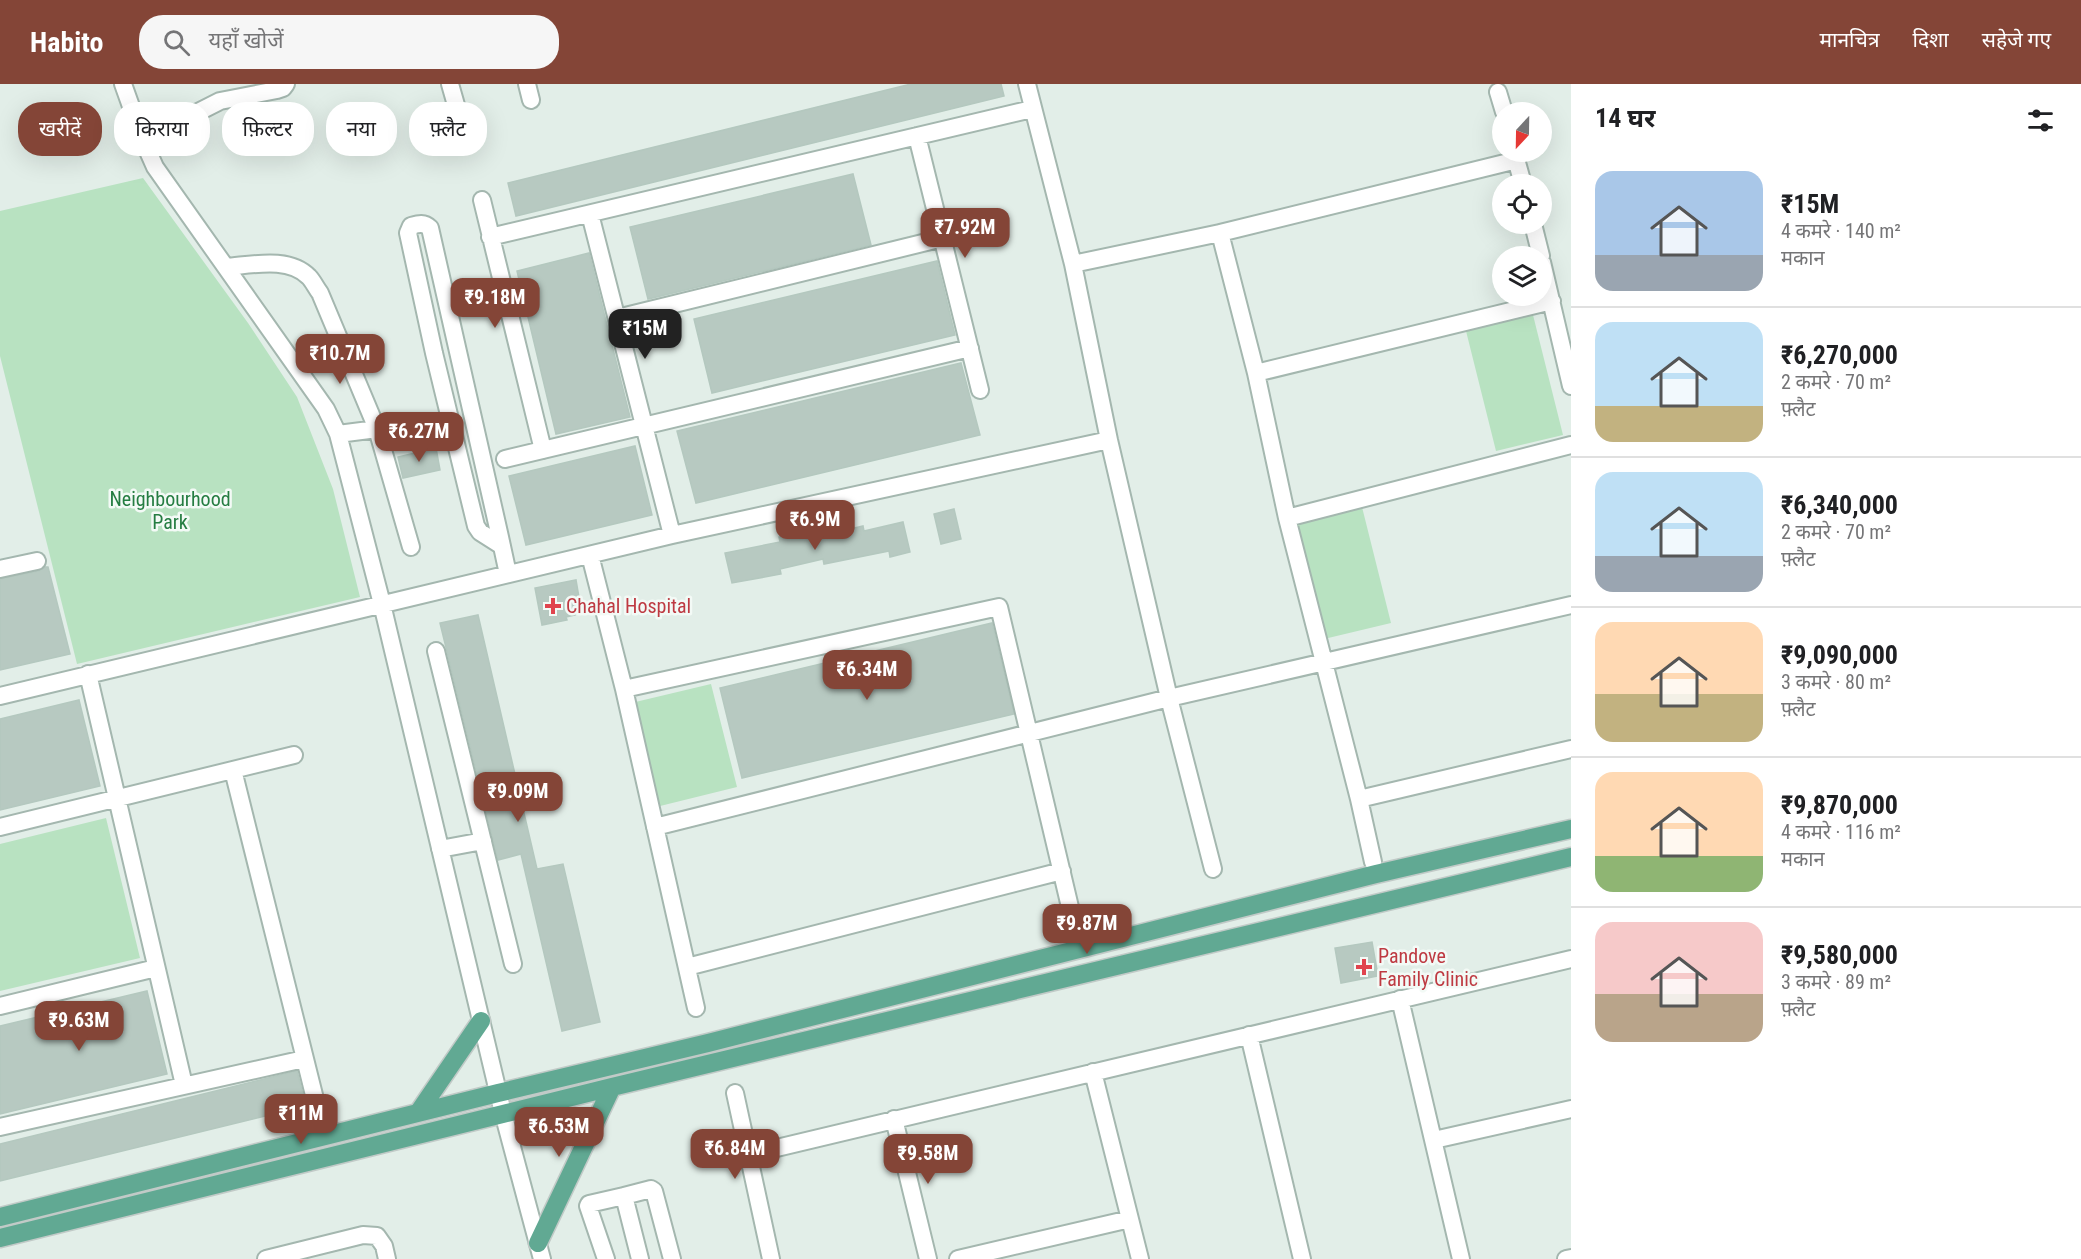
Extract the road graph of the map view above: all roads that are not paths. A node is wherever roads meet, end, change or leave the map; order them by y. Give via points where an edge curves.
1 (123, 84) edge
2 (286, 84) edge
3 (450, 84) edge
4 (1027, 84) edge
5 (241, 90) edge
6 (1498, 92) dead end
7 (129, 102) edge
8 (455, 102) edge
9 (1501, 102) edge
10 (210, 106) edge
11 (1032, 109) junction
12 (917, 136) junction
13 (150, 156) edge
14 (1493, 162) edge
15 (482, 200) dead end
16 (590, 214) junction
17 (1220, 233) junction
18 (490, 237) junction
19 (943, 238) junction
20 (1073, 264) junction
21 (226, 267) junction
22 (1552, 301) edge
23 (1531, 306) edge
24 (617, 318) junction
25 (969, 348) junction
26 (1256, 373) junction
27 (1571, 386) edge
28 (980, 390) dead end
29 (644, 424) junction
30 (377, 429) junction
31 (338, 434) junction
32 (1109, 440) junction
33 (1571, 445) edge
34 (543, 450) junction
35 (505, 459) dead end
36 (1287, 518) junction
37 (672, 535) junction
38 (502, 546) junction
39 (411, 547) dead end
40 (590, 555) junction
41 (37, 561) dead end
42 (0, 570) edge
43 (508, 574) junction
44 (382, 604) junction
45 (1571, 605) edge
46 (436, 651) dead end
47 (1323, 661) junction
48 (88, 674) junction
49 (624, 689) junction
50 (0, 696) edge
51 (1169, 698) junction
52 (1029, 733) junction
53 (1571, 748) edge
54 (294, 755) dead end
55 (233, 770) junction
56 (117, 798) junction
57 (1359, 798) junction
58 (0, 827) edge
59 (655, 827) junction
60 (1571, 829) edge
61 (483, 841) junction
62 (440, 849) junction
63 (1571, 857) edge
64 (1373, 862) dead end
65 (1213, 869) dead end
66 (1062, 871) junction
67 (1074, 924) dead end
68 (1571, 959) edge
69 (513, 964) dead end
70 (687, 967) junction
71 (156, 968) junction
72 (1400, 999) junction
73 (0, 1006) edge
74 (696, 1008) dead end
75 (481, 1021) junction
76 (1249, 1035) junction
77 (304, 1059) junction
78 (1093, 1072) junction
79 (184, 1085) junction
80 (612, 1087) junction
81 (498, 1093) junction
82 (735, 1093) dead end
83 (315, 1103) dead end
84 (1571, 1109) edge
85 (418, 1113) junction
86 (503, 1113) junction
87 (894, 1119) junction
88 (0, 1127) edge
89 (1434, 1140) junction
90 (747, 1155) junction
91 (624, 1196) junction
92 (0, 1216) edge
93 (1130, 1219) junction
94 (0, 1238) edge
95 (540, 1251) edge
96 (1571, 1258) edge
97 (266, 1259) edge
98 (387, 1259) edge
99 (606, 1259) edge
100 (640, 1259) edge
101 (672, 1259) edge
102 (771, 1259) edge
103 (928, 1259) edge
104 (958, 1259) edge
105 (1140, 1259) edge
106 (1302, 1259) edge
107 (1461, 1259) edge
108 (1566, 1259) edge

1 - 7 street
2 - 5 street via 278,90
3 - 8 street
4 - 11 street
5 - 10 street
6 - 9 street
11 - 12 street
11 - 20 street
12 - 16 street
12 - 19 street
13 - 21 street
14 - 17 street
15 - 18 street
16 - 18 street
16 - 24 street
17 - 20 street
17 - 26 street
18 - 34 street
19 - 24 street
19 - 25 street
20 - 32 street
21 - 30 street via 286,265 309,277 320,293
21 - 31 street via 326,409
22 - 27 street
23 - 26 street
24 - 29 street
25 - 28 street
25 - 29 street
26 - 36 street
29 - 34 street
29 - 37 street
30 - 31 street
30 - 39 street
31 - 44 street
32 - 37 street
32 - 51 street
33 - 36 street
34 - 35 street
36 - 47 street
37 - 40 street
38 - 38 street via 430,228 417,224 408,233 476,526
38 - 43 street
40 - 43 street
40 - 49 street
41 - 42 street
43 - 44 street
44 - 48 street
44 - 62 street
45 - 47 street
46 - 61 street
47 - 51 street
47 - 57 street
48 - 50 street
48 - 56 street
49 - 52 street via 999,607
49 - 59 street
51 - 52 street
51 - 65 street
52 - 59 street
52 - 66 street
53 - 57 street
54 - 55 street
55 - 56 street
55 - 77 street
56 - 58 street
56 - 71 street
57 - 64 street
59 - 70 street
60 - 81 main road
61 - 62 street
61 - 69 street
62 - 75 street
63 - 80 main road
66 - 67 street
66 - 70 street
68 - 72 street
70 - 74 street
71 - 73 street
71 - 79 street
72 - 76 street
72 - 89 street
75 - 81 street
75 - 85 main road
76 - 78 street
76 - 106 street
77 - 79 street
77 - 83 street
78 - 87 street
78 - 93 street
79 - 88 street
80 - 86 main road
80 - 95 main road
81 - 85 main road
81 - 86 street
82 - 90 street
84 - 89 street
85 - 92 main road
86 - 94 main road
86 - 95 street
87 - 90 street
87 - 103 street
89 - 107 street
90 - 102 street
91 - 99 street via 588,1206
91 - 100 street
91 - 101 street via 654,1191
93 - 104 street
93 - 105 street
96 - 108 street
97 - 98 street via 363,1235 377,1236

